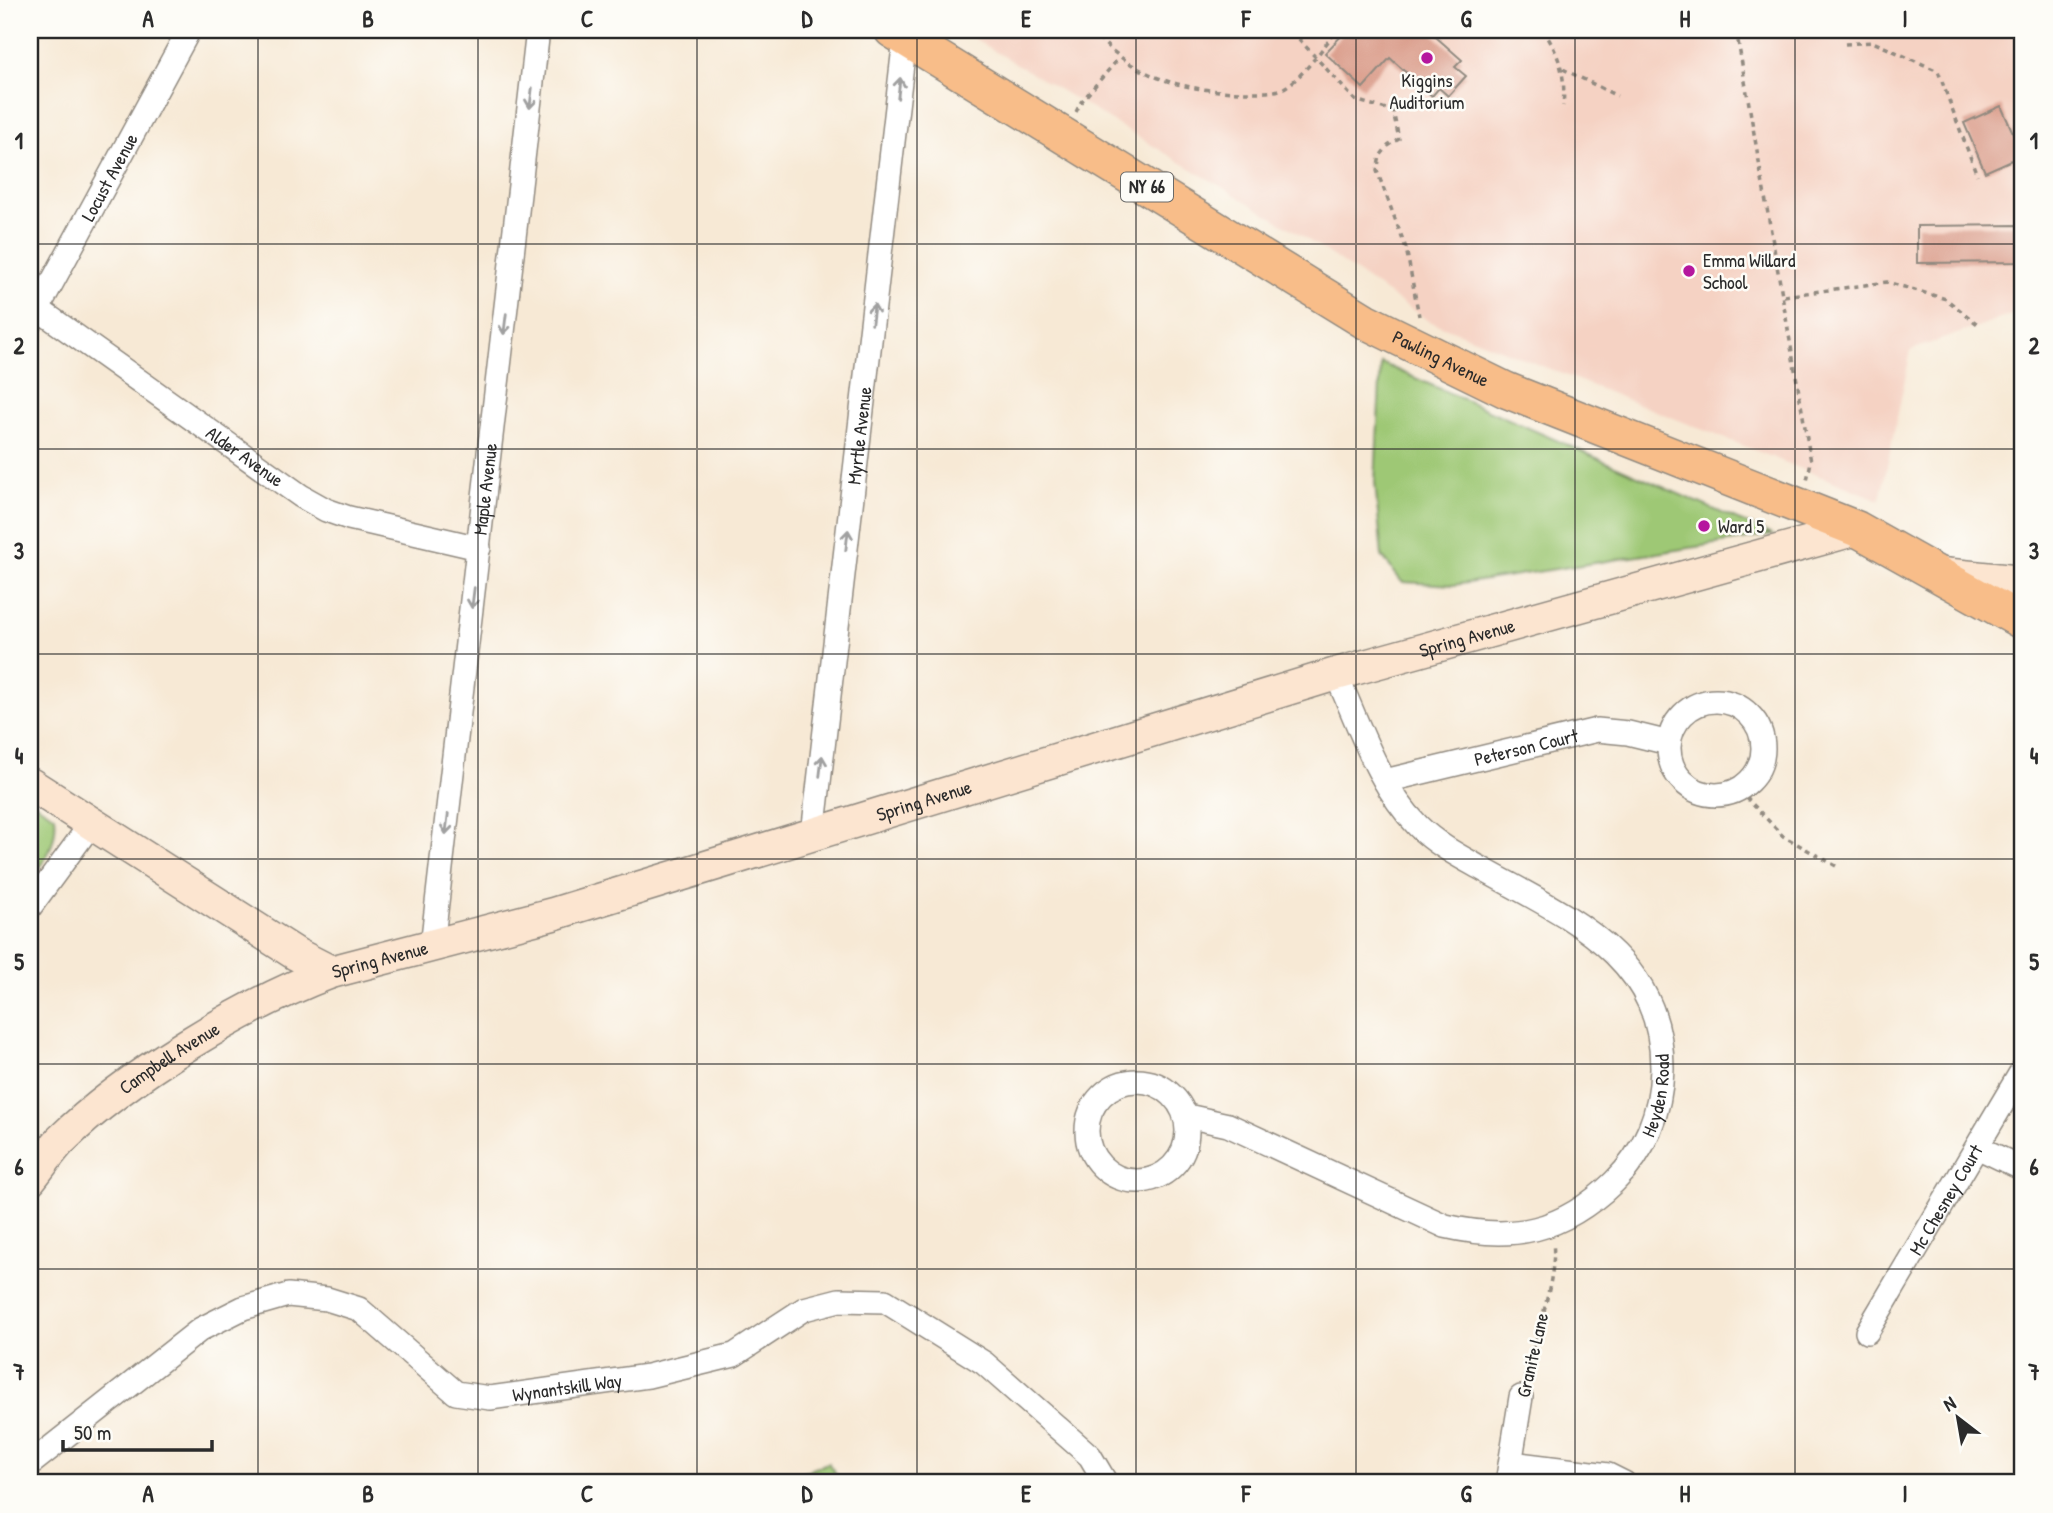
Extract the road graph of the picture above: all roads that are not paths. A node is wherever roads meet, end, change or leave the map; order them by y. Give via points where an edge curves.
1 (189, 30) edge
2 (538, 30) edge
3 (899, 34) edge
4 (34, 316) edge
5 (1857, 529) junction
6 (479, 548) junction
7 (1942, 574) junction
8 (2023, 582) edge
9 (2023, 622) edge
10 (1336, 674) junction
11 (1669, 743) junction
12 (1385, 781) junction
13 (30, 784) edge
14 (92, 824) junction
15 (813, 834) junction
16 (30, 907) edge
17 (432, 946) junction
18 (331, 972) junction
19 (2023, 1069) edge
20 (1187, 1116) junction
21 (1977, 1147) junction
22 (2023, 1169) edge
23 (30, 1179) edge
24 (1867, 1332) dead end
25 (1521, 1397) road end
26 (30, 1464) edge
27 (1509, 1473) edge
28 (1107, 1483) edge
29 (1624, 1483) edge

1 - 4 street, Locust Avenue
2 -> 6 street, Maple Avenue
3 - 5 main road, Pawling Avenue / NY 66 via 1365,321 1422,351 1506,390
15 -> 3 street, Myrtle Avenue
4 - 6 street, Alder Avenue via 326,510
5 - 7 main road, Pawling Avenue / NY 66
5 - 10 street, Spring Avenue
6 -> 17 street, Maple Avenue
7 - 8 street
7 - 9 main road, Pawling Avenue / NY 66
10 - 12 street, Heyden Road
10 - 15 street, Spring Avenue
11 - 11 street via 1674,772 1696,792 1710,796 1739,790 1759,768 1763,753 1762,737 1744,710 1713,701 1683,714
11 - 12 street, Peterson Court via 1597,730
12 - 20 street, Heyden Road via 1438,844 1602,939 1625,963 1657,1021 1662,1052 1655,1122 1638,1153 1614,1182 1550,1227 1511,1235 1470,1232 1445,1226 1228,1125
13 - 14 street, Spring Avenue
14 - 16 street
14 - 18 street, Spring Avenue
15 - 17 street, Spring Avenue
17 - 18 street, Spring Avenue
18 - 23 street, Campbell Avenue via 237,1017 139,1077 59,1142
19 - 21 street, Mc Chesney Court
20 - 20 street via 1165,1089 1133,1081 1110,1090 1092,1107 1087,1140 1103,1168 1125,1179 1149,1180 1176,1162 1184,1148
21 - 22 street
21 - 24 street, Mc Chesney Court
25 - 27 street, Granite Lane
26 - 28 street, Wynantskill Way via 201,1329 243,1308 288,1295 327,1299 359,1309 456,1393 490,1398 648,1376 734,1355 804,1309 839,1300 886,1301 984,1363 1090,1456
27 - 29 street via 1608,1475

